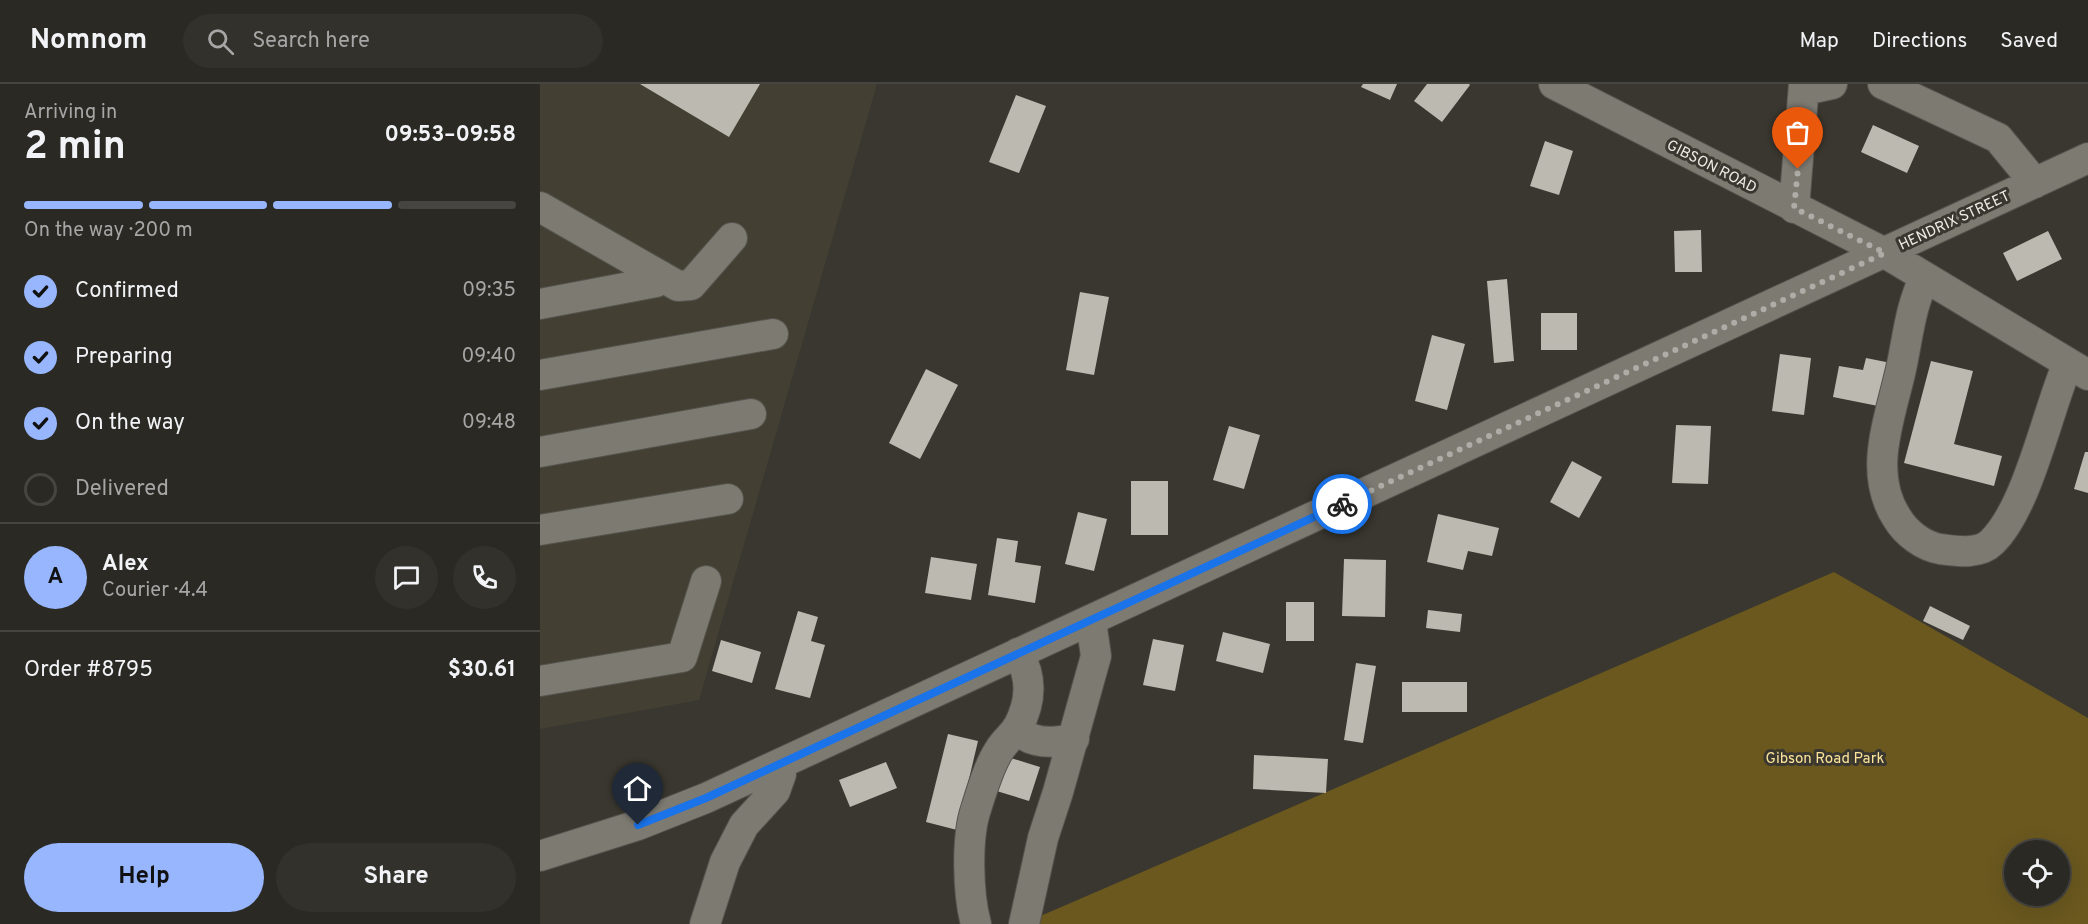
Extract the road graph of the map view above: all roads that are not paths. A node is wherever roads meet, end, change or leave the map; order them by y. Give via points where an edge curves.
1 (1554, 84) edge
2 (1883, 84) edge
3 (1814, 86) edge
4 (2088, 158) edge
5 (2035, 183) junction
6 (540, 207) edge
7 (1794, 208) junction
8 (732, 238) dead end
9 (1885, 253) junction
10 (661, 276) junction
11 (1925, 277) junction
12 (545, 299) edge
13 (773, 334) dead end
14 (2078, 369) edge
15 (540, 375) edge
16 (751, 414) dead end
17 (540, 452) edge
18 (728, 499) dead end
19 (540, 530) edge
20 (706, 581) dead end
21 (1091, 621) junction
22 (1018, 653) junction
23 (540, 681) edge
24 (1017, 728) junction
25 (1074, 738) junction
26 (780, 764) junction
27 (738, 783) junction
28 (756, 810) junction
29 (540, 856) edge
30 (705, 924) edge
31 (976, 924) edge
32 (1024, 924) edge

1 - 7 street, GIBSON ROAD
2 - 5 street via 1998,138
3 - 7 street
4 - 5 street, HENDRIX STREET
5 - 9 street, HENDRIX STREET
6 - 10 street
7 - 9 street, GIBSON ROAD
8 - 10 street via 690,285 678,285
9 - 11 street, GIBSON ROAD
9 - 21 street, HENDRIX STREET
10 - 12 street via 656,282
11 - 14 street, GIBSON ROAD
11 - 14 street via 1914,299 1881,471 1886,501 1904,529 1930,547 1965,553 1991,544 2014,514
13 - 15 street
16 - 17 street
18 - 19 street
20 - 23 street via 682,657
21 - 22 street, HENDRIX STREET
21 - 25 street via 1096,656
22 - 24 street via 1030,676 1028,699
22 - 26 street, HENDRIX STREET
24 - 25 street via 1030,738 1045,741
24 - 31 street via 999,750 970,832
25 - 32 street via 1043,838
26 - 27 street, HENDRIX STREET
26 - 28 street via 775,791
27 - 28 street via 746,807
27 - 29 street, HENDRIX STREET via 638,825
28 - 30 street via 724,862

